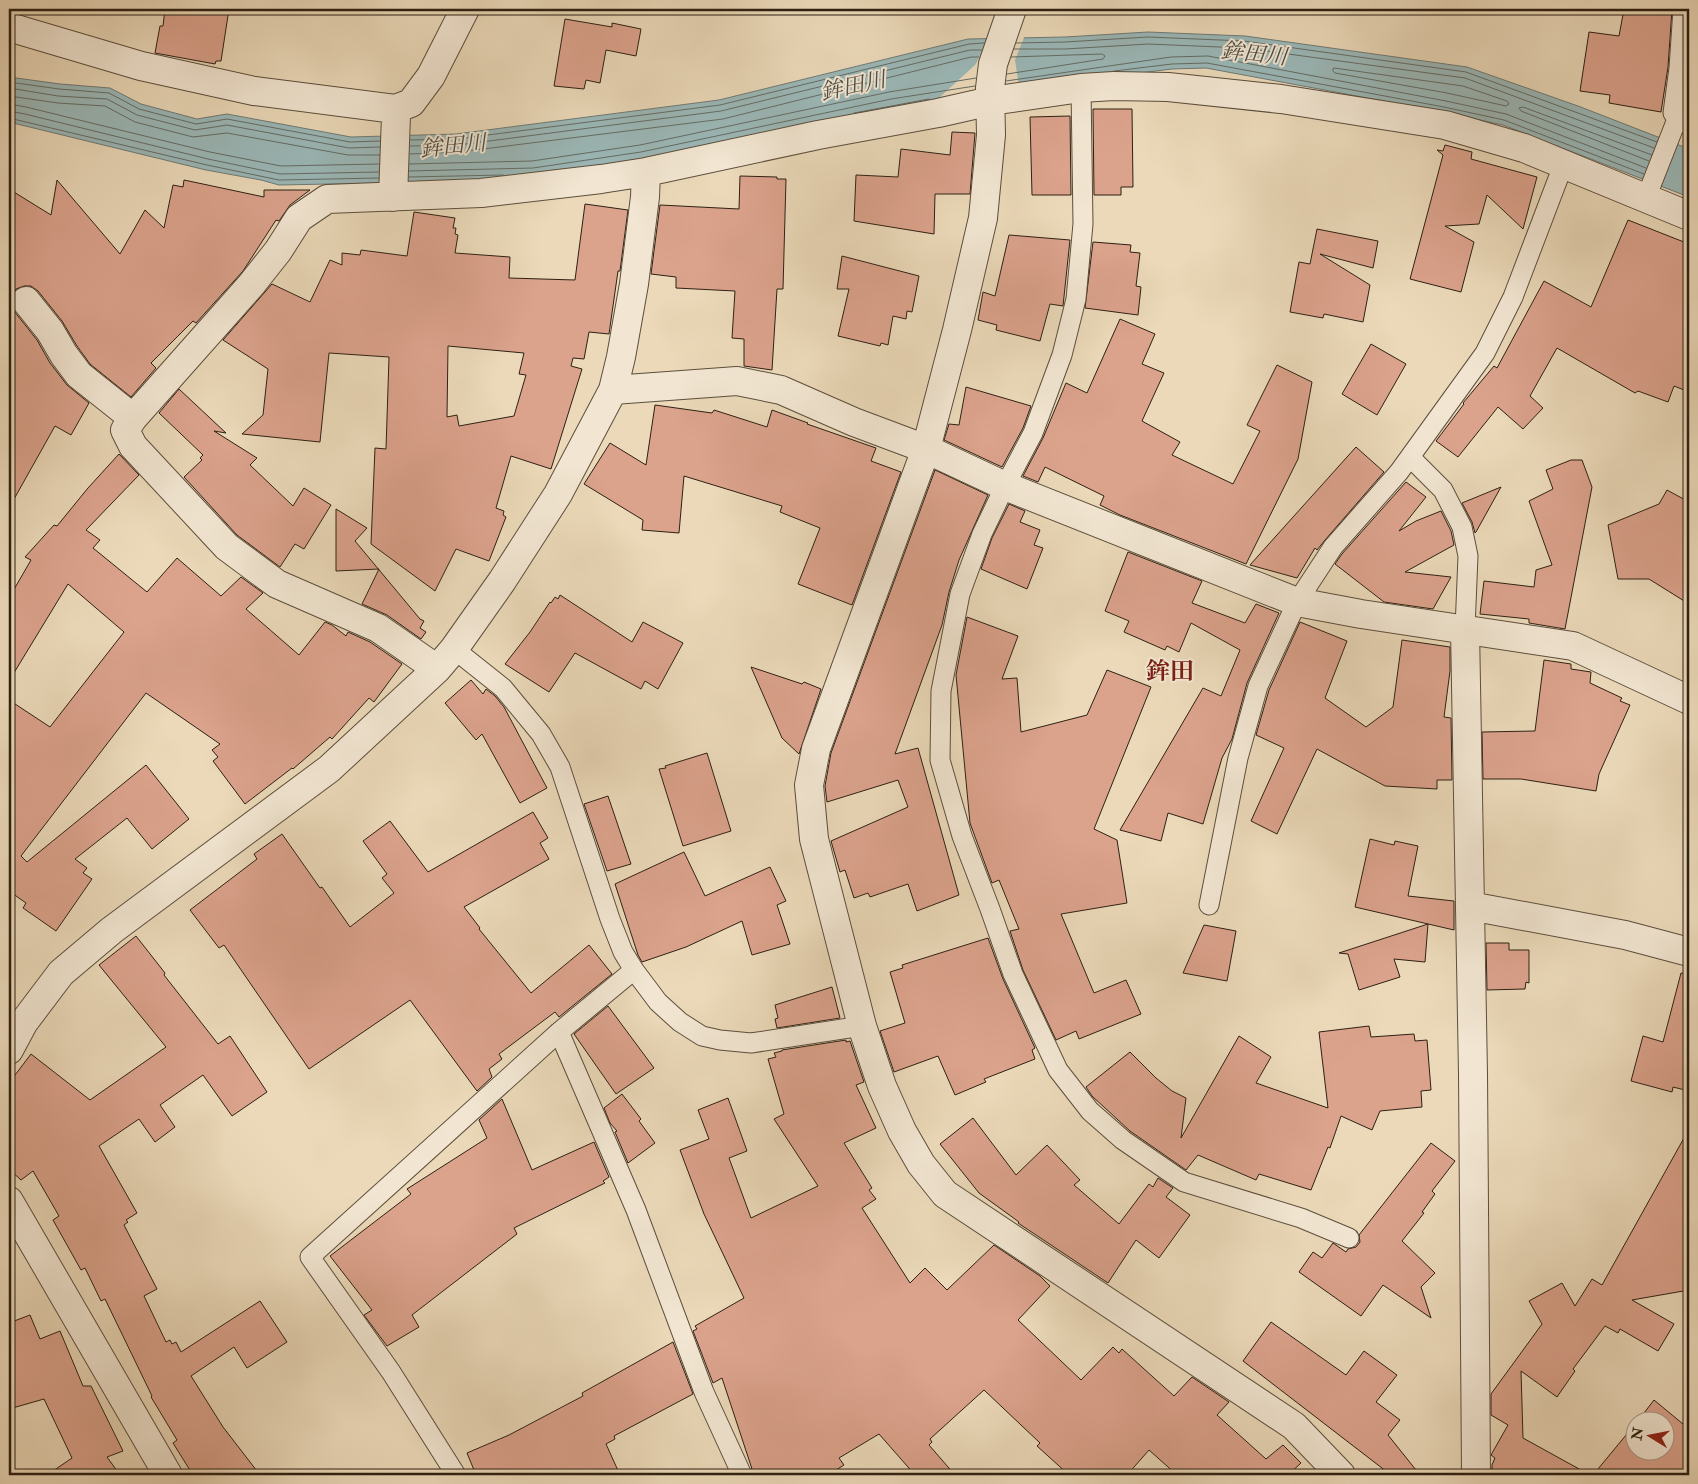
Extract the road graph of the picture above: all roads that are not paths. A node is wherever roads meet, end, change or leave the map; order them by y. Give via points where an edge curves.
1 (465, 9) edge
2 (1683, 9) edge
3 (1011, 11) edge
4 (9, 27) edge
5 (1081, 88) junction
6 (990, 94) junction
7 (396, 112) junction
8 (1680, 123) edge
9 (1564, 163) junction
10 (646, 172) junction
11 (393, 192) junction
12 (1647, 195) junction
13 (1689, 216) edge
14 (26, 301) dead end
15 (613, 390) junction
16 (133, 418) junction
17 (926, 449) junction
18 (1410, 457) junction
19 (1005, 486) junction
20 (1297, 602) junction
21 (1465, 629) junction
22 (454, 649) junction
23 (437, 669) junction
24 (1689, 700) edge
25 (1210, 905) dead end
26 (1470, 906) junction
27 (1689, 952) edge
28 (634, 970) junction
29 (862, 1026) junction
30 (559, 1032) junction
31 (9, 1050) edge
32 (9, 1201) edge
33 (1349, 1238) dead end
34 (168, 1475) edge
35 (456, 1475) edge
36 (742, 1475) edge
37 (1341, 1475) edge
38 (1476, 1475) edge

1 - 7 street via 431,76 411,103
2 - 8 lane via 1673,113
3 - 6 street via 993,64
4 - 7 street via 141,66 254,91
5 - 6 street
5 - 9 street via 1168,86 1445,125
5 - 19 lane via 1082,224 1076,299 1062,355 1033,433
6 - 10 street via 938,113
6 - 17 street via 991,135 982,218
7 - 11 street
8 - 12 lane
9 - 12 street
9 - 18 lane via 1513,297 1485,353
10 - 11 street via 481,193
10 - 15 street via 634,284
11 - 16 street via 327,199 299,218 251,285
12 - 13 street
14 - 16 street via 79,375
15 - 17 street via 746,383 780,390
15 - 22 street via 558,494
16 - 23 street via 125,430 133,446 227,547 277,584 378,628
17 - 19 street
17 - 29 street via 816,749 809,785 814,840
18 - 20 lane via 1333,547
18 - 21 lane via 1443,490 1462,527 1468,556
19 - 20 street
19 - 33 lane via 982,534 960,594 940,691 940,760 962,836 1013,974 1058,1070 1090,1111 1123,1140 1184,1182 1300,1218
20 - 21 street
20 - 25 lane via 1258,686 1238,758
21 - 24 street via 1573,646
21 - 26 street
22 - 23 street
22 - 28 lane via 502,688 541,734 560,767 610,919
23 - 31 street via 328,769 112,930 61,973 24,1022
26 - 27 street via 1625,934
26 - 38 street
28 - 29 lane via 658,1002 702,1036 751,1043
28 - 30 lane
29 - 37 street via 882,1086 902,1131 920,1164 945,1194 1294,1426
30 - 35 lane via 310,1257 391,1372
30 - 36 lane via 636,1210 704,1392
32 - 34 street

